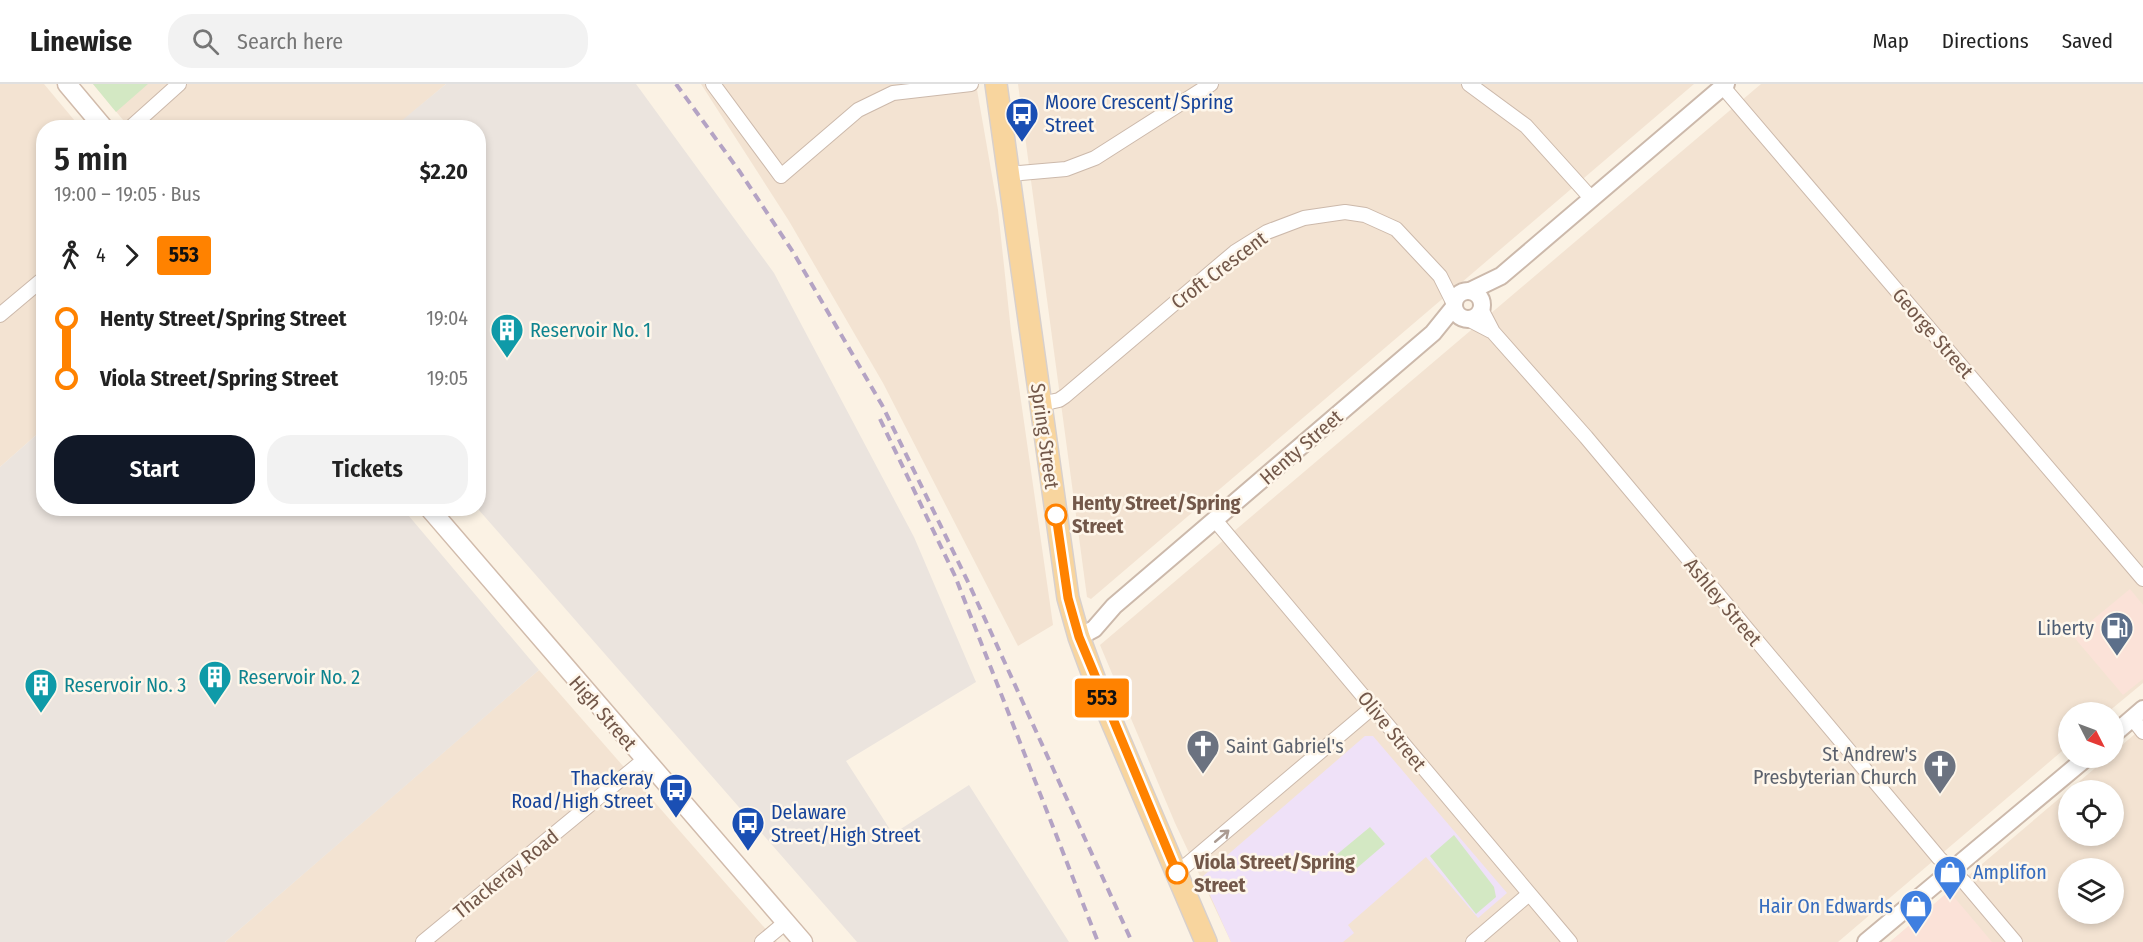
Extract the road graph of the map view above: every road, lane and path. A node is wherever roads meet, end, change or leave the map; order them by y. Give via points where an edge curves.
1 (67, 84) edge
2 (179, 84) edge
3 (713, 84) edge
4 (971, 84) edge
5 (996, 84) edge
6 (1211, 84) edge
7 (1469, 84) edge
8 (1724, 85) edge
9 (97, 120) edge
10 (139, 120) edge
11 (1009, 174) junction
12 (1591, 198) junction
13 (1440, 276) junction
14 (1501, 276) junction
15 (36, 285) edge
16 (1467, 291) junction
17 (1467, 311) junction
18 (0, 315) edge
19 (1041, 404) junction
20 (436, 516) edge
21 (1215, 520) junction
22 (2143, 579) edge
23 (1076, 628) junction
24 (1373, 707) junction
25 (2140, 720) edge
26 (2124, 729) edge
27 (644, 760) junction
28 (2074, 768) edge
29 (1953, 872) junction
30 (1177, 873) junction
31 (1529, 894) junction
32 (786, 922) junction
33 (423, 942) edge
34 (762, 942) edge
35 (803, 942) edge
36 (1206, 942) edge
37 (1473, 942) edge
38 (1569, 942) edge
39 (1866, 942) edge
40 (2015, 942) edge

1 - 9 main road
2 - 10 street
3 - 4 street via 781,177 858,110 893,93
5 - 11 main road, Spring Street
6 - 11 street via 1095,158 1066,169
7 - 12 street via 1526,126
8 - 12 street
8 - 22 street, George Street
11 - 19 main road, Spring Street
12 - 14 street
13 - 16 street, Croft Crescent
13 - 17 street, Croft Crescent
13 - 19 street, Croft Crescent via 1411,242 1379,221 1345,212 1304,218 1252,240 1065,396
14 - 16 street
14 - 17 street
15 - 18 street
16 - 17 street via 1457,296
16 - 17 street via 1480,298
17 - 21 street, Henty Street via 1433,333
17 - 29 street, Ashley Street via 1493,332
19 - 23 main road, Spring Street
20 - 27 main road, High Street
21 - 23 street, Henty Street via 1114,606
21 - 24 street, Olive Street
23 - 30 main road, Spring Street
30 -> 24 street
24 - 31 street, Olive Street
25 - 26 street
27 - 32 main road, High Street
27 - 33 street, Thackeray Road
28 - 29 street
29 - 39 street
29 - 40 street, Ashley Street
30 - 36 main road, Spring Street
31 - 37 street
31 - 38 street, Olive Street
32 - 34 street
32 - 35 main road, High Street

